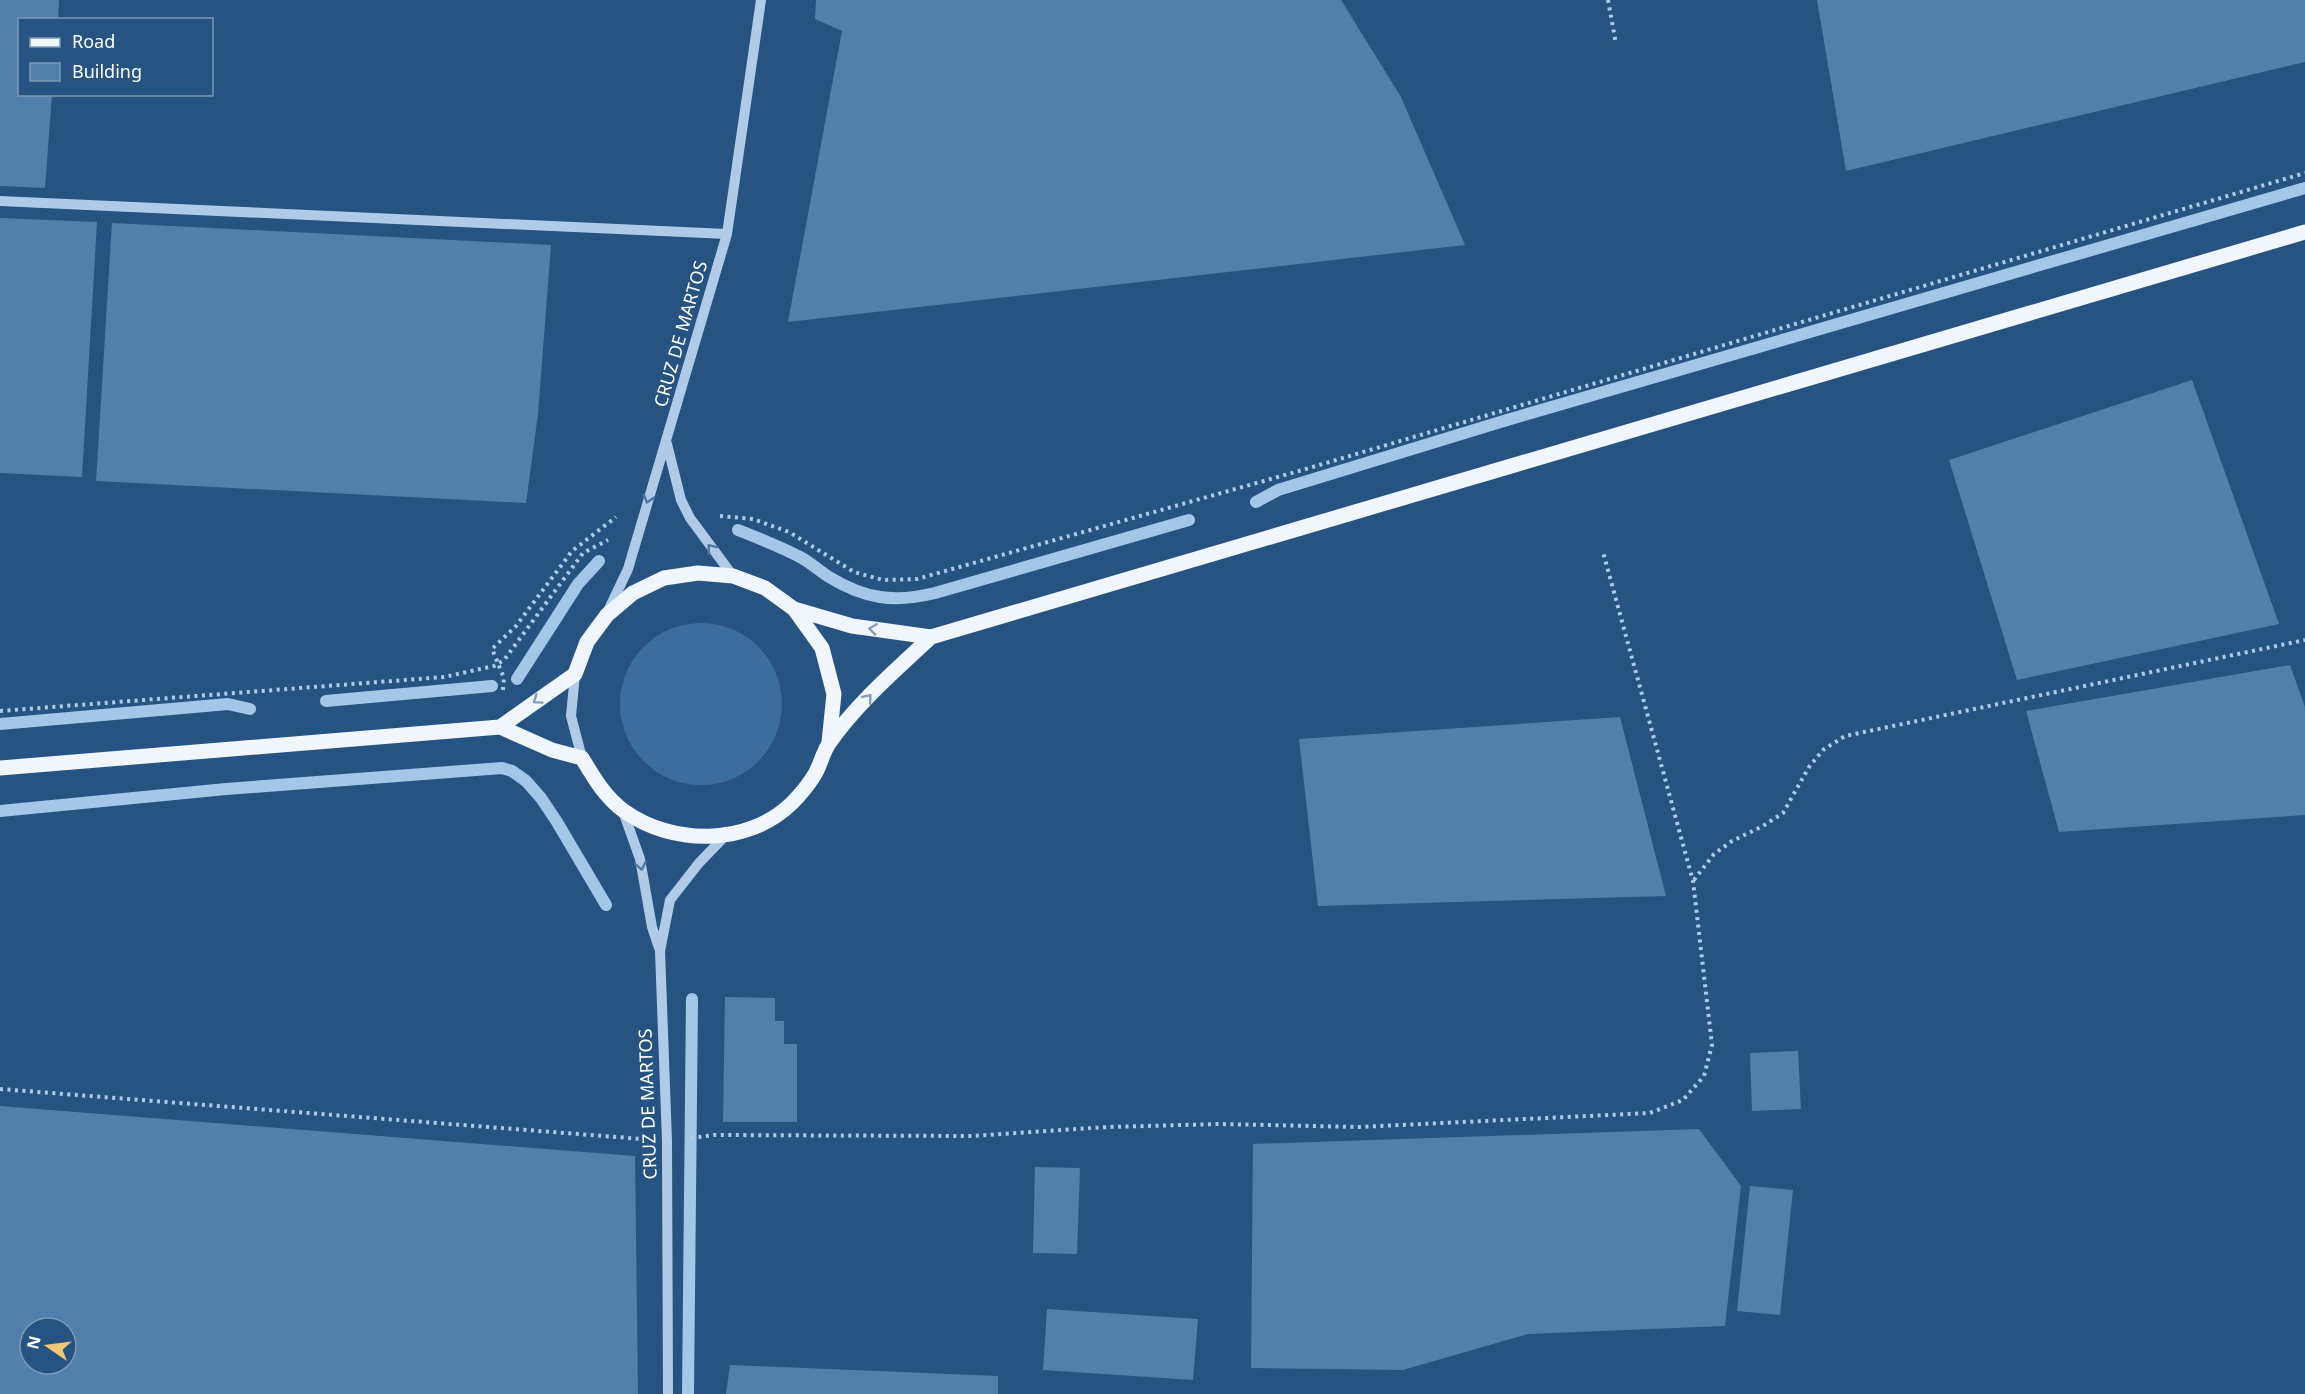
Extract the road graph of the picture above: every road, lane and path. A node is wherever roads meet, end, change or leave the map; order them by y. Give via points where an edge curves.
1 (761, 0) edge
2 (1608, 0) edge
3 (1616, 44) dead end
4 (2305, 173) edge
5 (0, 201) edge
6 (2305, 232) edge
7 (727, 234) junction
8 (666, 444) junction
9 (647, 501) junction
10 (690, 518) junction
11 (640, 528) junction
12 (1603, 552) dead end
13 (733, 576) junction
14 (794, 609) junction
15 (607, 615) junction
16 (931, 637) junction
17 (2305, 640) edge
18 (499, 663) junction
19 (575, 674) junction
20 (0, 711) edge
21 (500, 727) junction
22 (829, 742) junction
23 (582, 758) junction
24 (0, 768) edge
25 (623, 811) junction
26 (726, 835) junction
27 (1693, 880) junction
28 (660, 951) junction
29 (0, 1089) edge
30 (714, 1135) dead end
31 (667, 1141) junction
32 (668, 1394) edge

1 - 7 street, CRUZ DE MARTOS
2 - 3 path
4 - 10 path via 1357,454 917,579 883,580 854,572 789,532 753,519
5 - 7 street
6 - 16 main road
7 - 8 street, CRUZ DE MARTOS
8 -> 9 street, CRUZ DE MARTOS
8 - 10 street via 681,500
9 - 11 street, CRUZ DE MARTOS
9 - 18 path via 636,501 572,551 516,626 492,649
13 -> 10 street
11 - 15 street, CRUZ DE MARTOS via 628,569
11 - 18 path via 583,553
12 - 27 path
13 - 14 main road via 765,588
13 - 15 main road via 698,573 664,578 633,592
16 -> 14 main road via 852,626
14 - 22 main road via 822,648 834,694
15 - 19 main road via 587,642
22 -> 16 main road via 877,687
17 - 27 path via 1845,736 1823,750 1809,767 1783,813 1731,841 1714,854
18 - 20 path via 444,676
18 - 21 path via 504,678
19 -> 21 main road
19 - 23 street via 571,716
21 - 23 main road via 552,750
21 - 24 main road
22 - 26 main road via 814,776 791,804 760,824
23 - 25 main road via 599,787
25 - 26 main road via 655,828 690,837
25 -> 28 street via 640,859
26 - 28 street, CRUZ DE MARTOS via 670,900
27 - 30 path via 1712,1045 1704,1076 1683,1101 1650,1113 1359,1127 1108,1127 972,1136
28 - 31 street, CRUZ DE MARTOS
29 - 31 path
31 - 32 street, CRUZ DE MARTOS

